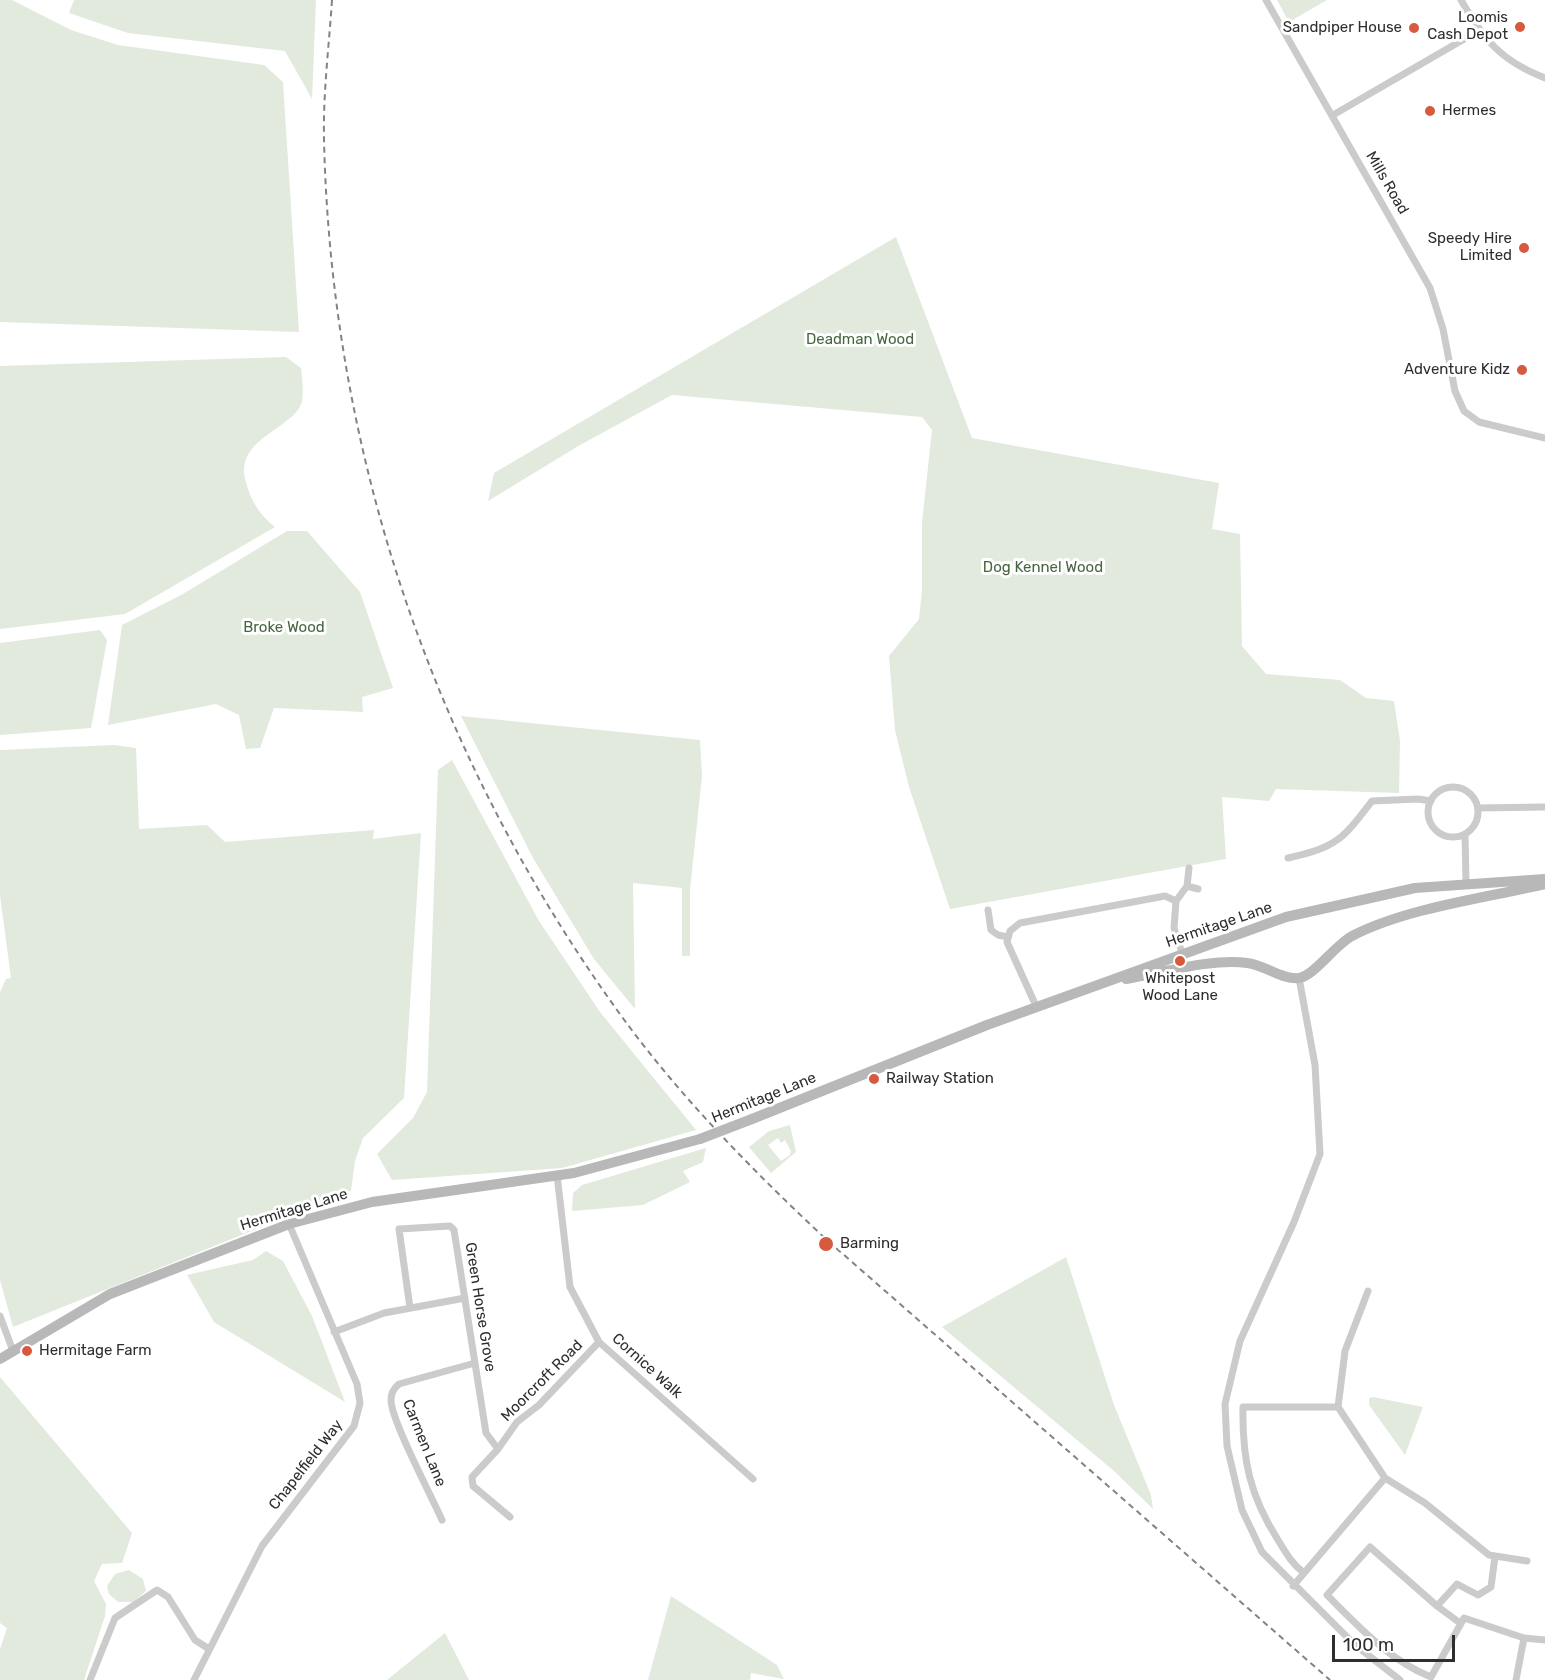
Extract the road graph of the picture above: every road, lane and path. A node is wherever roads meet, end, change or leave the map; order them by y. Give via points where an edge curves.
1 (1266, 0) edge
2 (1461, 0) edge
3 (1478, 31) junction
4 (1545, 78) edge
5 (1333, 116) junction
6 (1545, 438) edge
7 (1431, 801) junction
8 (1545, 807) edge
9 (1478, 808) junction
10 (1465, 834) junction
11 (1288, 858) dead end
12 (1190, 868) dead end
13 (1545, 879) edge
14 (1466, 883) junction
15 (1545, 884) edge
16 (1187, 886) junction
17 (1198, 889) dead end
18 (1176, 901) junction
19 (988, 910) dead end
20 (1008, 937) junction
21 (1182, 953) junction
22 (1299, 978) junction
23 (1100, 983) junction
24 (1036, 1006) junction
25 (557, 1175) junction
26 (289, 1224) junction
27 (1368, 1291) dead end
28 (465, 1298) junction
29 (410, 1308) junction
30 (0, 1316) edge
31 (334, 1332) junction
32 (599, 1342) junction
33 (13, 1351) junction
34 (0, 1359) edge
35 (475, 1363) junction
36 (1338, 1407) junction
37 (498, 1449) junction
38 (1385, 1478) junction
39 (753, 1479) dead end
40 (510, 1517) dead end
41 (442, 1520) dead end
42 (1495, 1556) junction
43 (1527, 1561) dead end
44 (1304, 1574) junction
45 (1293, 1586) junction
46 (1437, 1606) junction
47 (1462, 1620) junction
48 (1524, 1638) junction
49 (1545, 1640) edge
50 (209, 1649) junction
51 (90, 1680) edge
52 (194, 1680) edge
53 (1400, 1680) edge
54 (1516, 1680) edge

1 - 5 street, Mills Road
2 - 3 street
3 - 4 street via 1512,63
3 - 5 street
5 - 6 street, Mills Road via 1430,288 1455,391 1464,411 1479,422
7 - 9 street via 1441,790 1457,787 1471,794
7 - 10 street via 1429,817 1436,830 1450,836
7 - 11 street via 1372,801 1346,835 1328,848
8 - 9 street
9 - 10 street via 1475,823
10 - 14 street
12 - 16 street
13 - 14 main road, Hermitage Lane
14 - 21 main road, Hermitage Lane via 1415,888 1286,917
15 - 22 main road via 1442,907 1358,933 1341,942 1311,973
16 - 17 street
16 - 18 street
18 - 20 street via 1162,895 1020,923 1012,927
18 - 21 street via 1174,928
19 - 20 street via 991,930
20 - 24 street
21 - 23 main road, Hermitage Lane
22 - 23 main road via 1246,962
22 - 45 street via 1315,1065 1320,1154 1240,1341 1225,1404 1227,1446 1242,1510 1263,1552
23 - 24 main road, Hermitage Lane
24 - 25 main road, Hermitage Lane, bridge via 700,1139
25 - 26 main road, Hermitage Lane via 372,1202
25 - 32 street, Cornice Walk via 570,1287
26 - 31 street, Chapelfield Way
26 - 33 main road, Hermitage Lane via 110,1294
27 - 36 street via 1345,1351
28 - 29 street
28 - 29 street, Green Horse Grove via 454,1230 450,1226 399,1229
28 - 35 street, Green Horse Grove
29 - 31 street via 384,1313
30 - 33 street
31 - 50 street, Chapelfield Way via 357,1384 357,1420 262,1546
32 - 37 street, Moorcroft Road via 539,1405 517,1422
32 - 39 street, Cornice Walk
33 - 34 main road, Hermitage Lane
35 - 37 street, Green Horse Grove via 486,1433
35 - 41 street, Carmen Lane via 399,1384 392,1392 390,1402
36 - 38 street
36 - 44 street via 1243,1407 1251,1489 1294,1566
37 - 40 street, Moorcroft Road via 471,1482
38 - 42 street
38 - 44 street
42 - 43 street
42 - 46 street via 1491,1587 1478,1595 1457,1584
44 - 45 street
45 - 53 street via 1354,1644
46 - 47 street
46 - 47 street via 1370,1547 1327,1594 1367,1634 1417,1672 1431,1677
47 - 48 street
48 - 49 street
48 - 54 street
50 - 51 street via 195,1640 168,1597 157,1590 115,1618
50 - 52 street, Chapelfield Way

